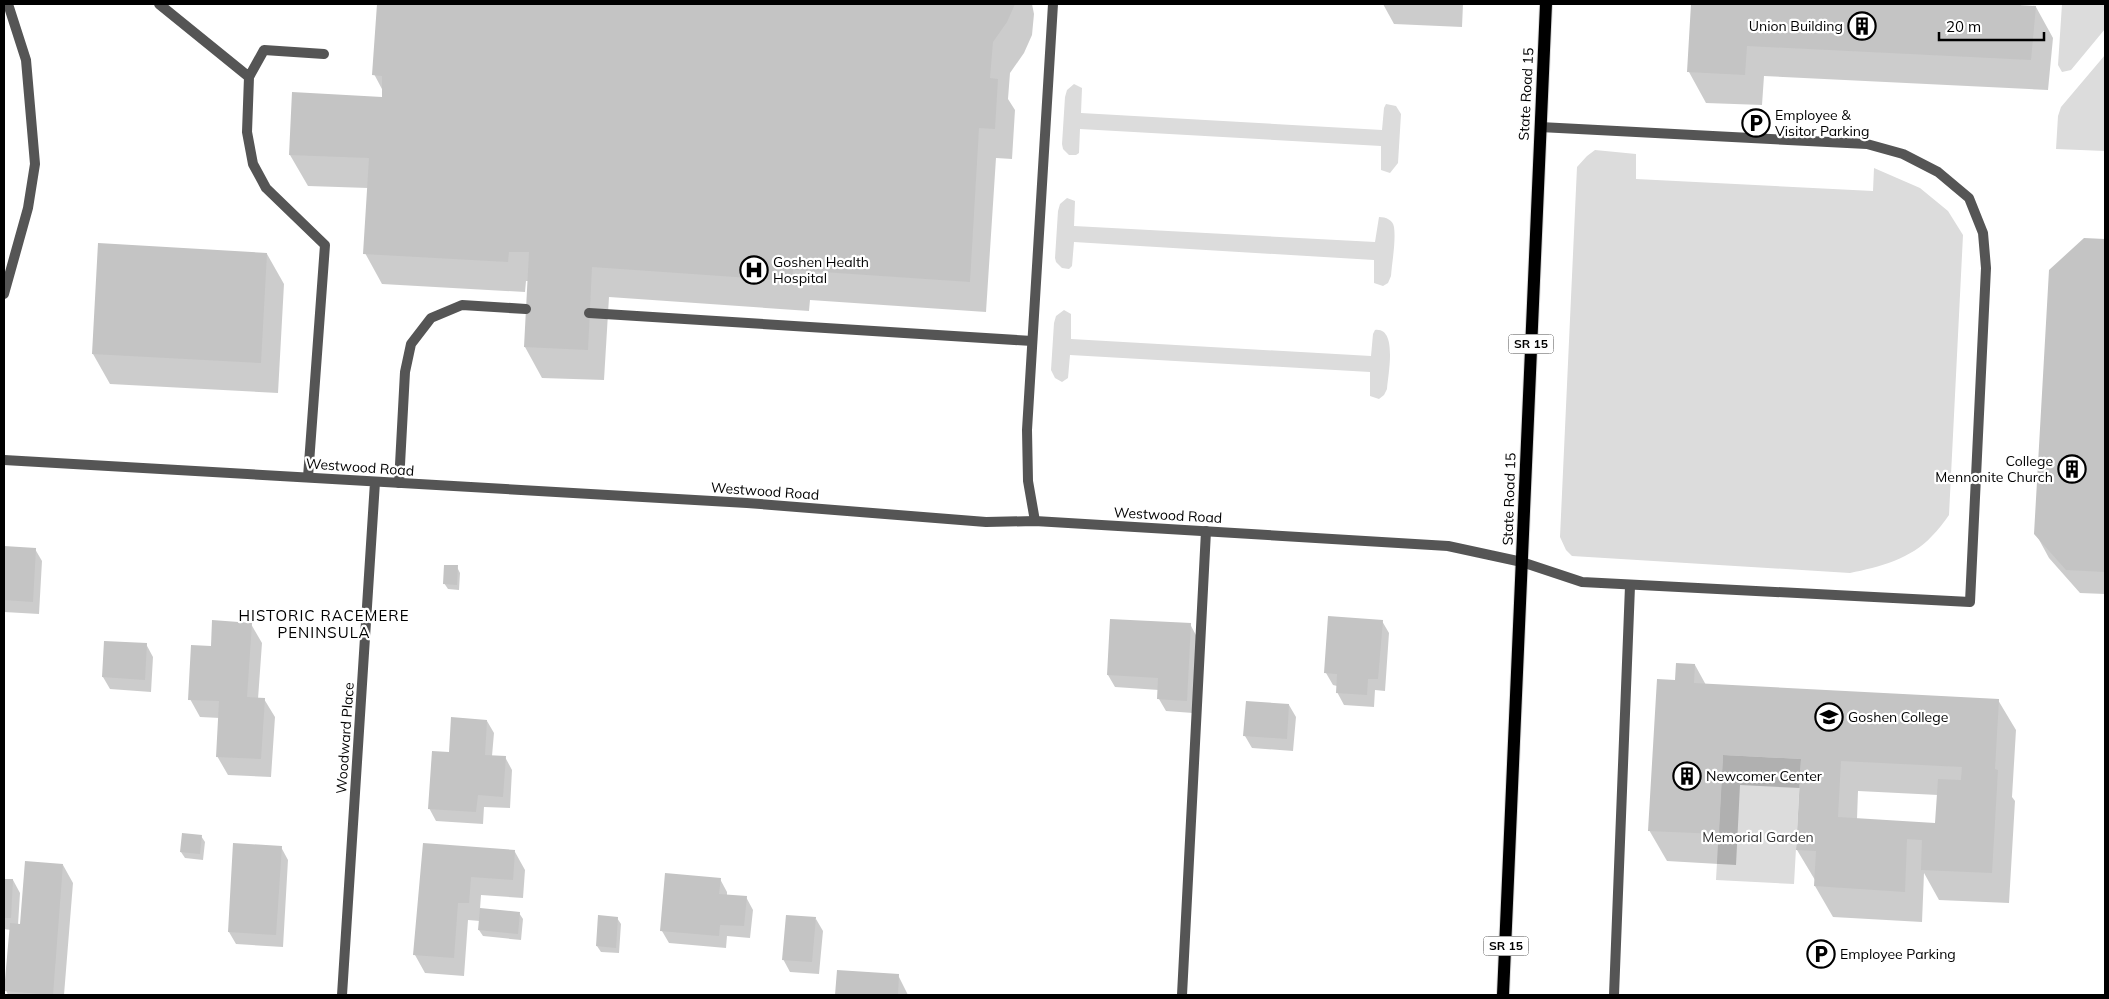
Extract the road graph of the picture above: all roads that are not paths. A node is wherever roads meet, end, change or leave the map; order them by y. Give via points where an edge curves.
1 (8, 4) edge
2 (159, 4) edge
3 (1053, 4) edge
4 (1546, 4) edge
5 (324, 54) dead end
6 (249, 77) junction
7 (1540, 127) junction
8 (4, 294) edge
9 (526, 309) dead end
10 (589, 313) dead end
11 (1032, 340) junction
12 (4, 460) edge
13 (308, 477) junction
14 (375, 482) junction
15 (399, 484) junction
16 (1034, 521) junction
17 (1206, 531) junction
18 (1522, 562) junction
19 (1630, 586) junction
20 (342, 995) edge
21 (1182, 995) edge
22 (1503, 995) edge
23 (1614, 995) edge

1 - 8 street via 26,60 35,164 28,208
2 - 6 street
3 - 11 street
4 - 7 main road, State Road 15 / SR 15
5 - 6 street via 264,50
6 - 13 street via 247,132 252,164 266,188 325,244
7 - 18 main road, State Road 15 / SR 15
7 - 19 street, Westwood Road via 1866,144 1903,154 1938,172 1969,198 1983,233 1986,268 1970,602
9 - 15 street via 462,305 431,318 411,344 405,372
10 - 11 street
11 - 16 street via 1027,430 1028,481
12 - 13 street, Westwood Road
13 - 14 street, Westwood Road
14 - 15 street, Westwood Road
14 - 20 street, Woodward Place
15 - 16 street, Westwood Road via 747,503 986,522
16 - 17 street, Westwood Road
17 - 18 street, Westwood Road via 1448,546
17 - 21 street
18 - 19 street, Westwood Road via 1582,582
18 - 22 main road, State Road 15 / SR 15
19 - 23 street

